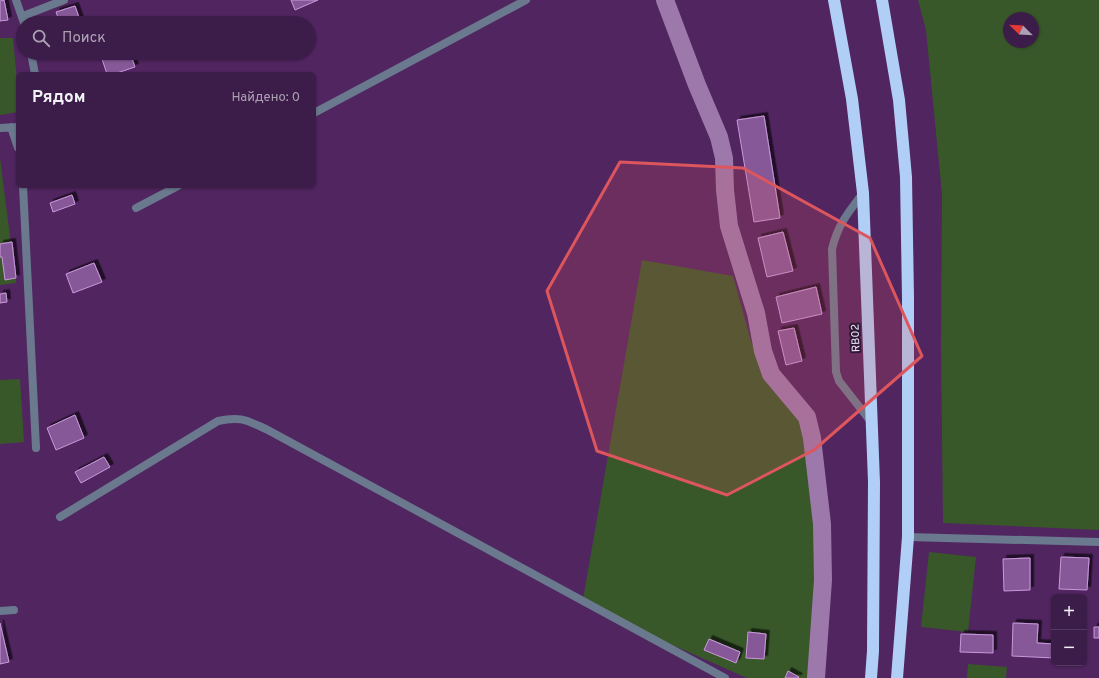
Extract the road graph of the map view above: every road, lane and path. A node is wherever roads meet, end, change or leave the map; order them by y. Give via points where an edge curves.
1 (16, 0) edge
2 (64, 0) edge
3 (526, 0) edge
4 (834, 0) edge
5 (882, 0) edge
6 (23, 16) edge
7 (30, 16) edge
8 (32, 60) edge
9 (35, 72) edge
10 (316, 112) edge
11 (15, 127) edge
12 (0, 128) edge
13 (23, 188) edge
14 (174, 188) edge
15 (863, 193) junction
16 (136, 208) dead end
17 (872, 423) junction
18 (36, 448) dead end
19 (60, 517) dead end
20 (908, 537) junction
21 (1099, 542) edge
22 (0, 610) edge
23 (14, 610) dead end
24 (726, 678) edge
25 (871, 678) edge
26 (897, 678) edge

1 - 6 street
2 - 7 street
3 - 10 street
4 - 15 highway, RB02 via 852,99
5 - 20 highway via 899,100 906,177
8 - 9 street
11 - 12 street
13 - 18 street
14 - 16 street
15 - 17 highway, RB02
15 - 17 street via 842,221 832,249 836,372 842,386
17 - 25 highway, RB02 via 874,534
19 - 24 street via 218,421 232,418 246,420
20 - 21 street
20 - 26 highway
22 - 23 street

